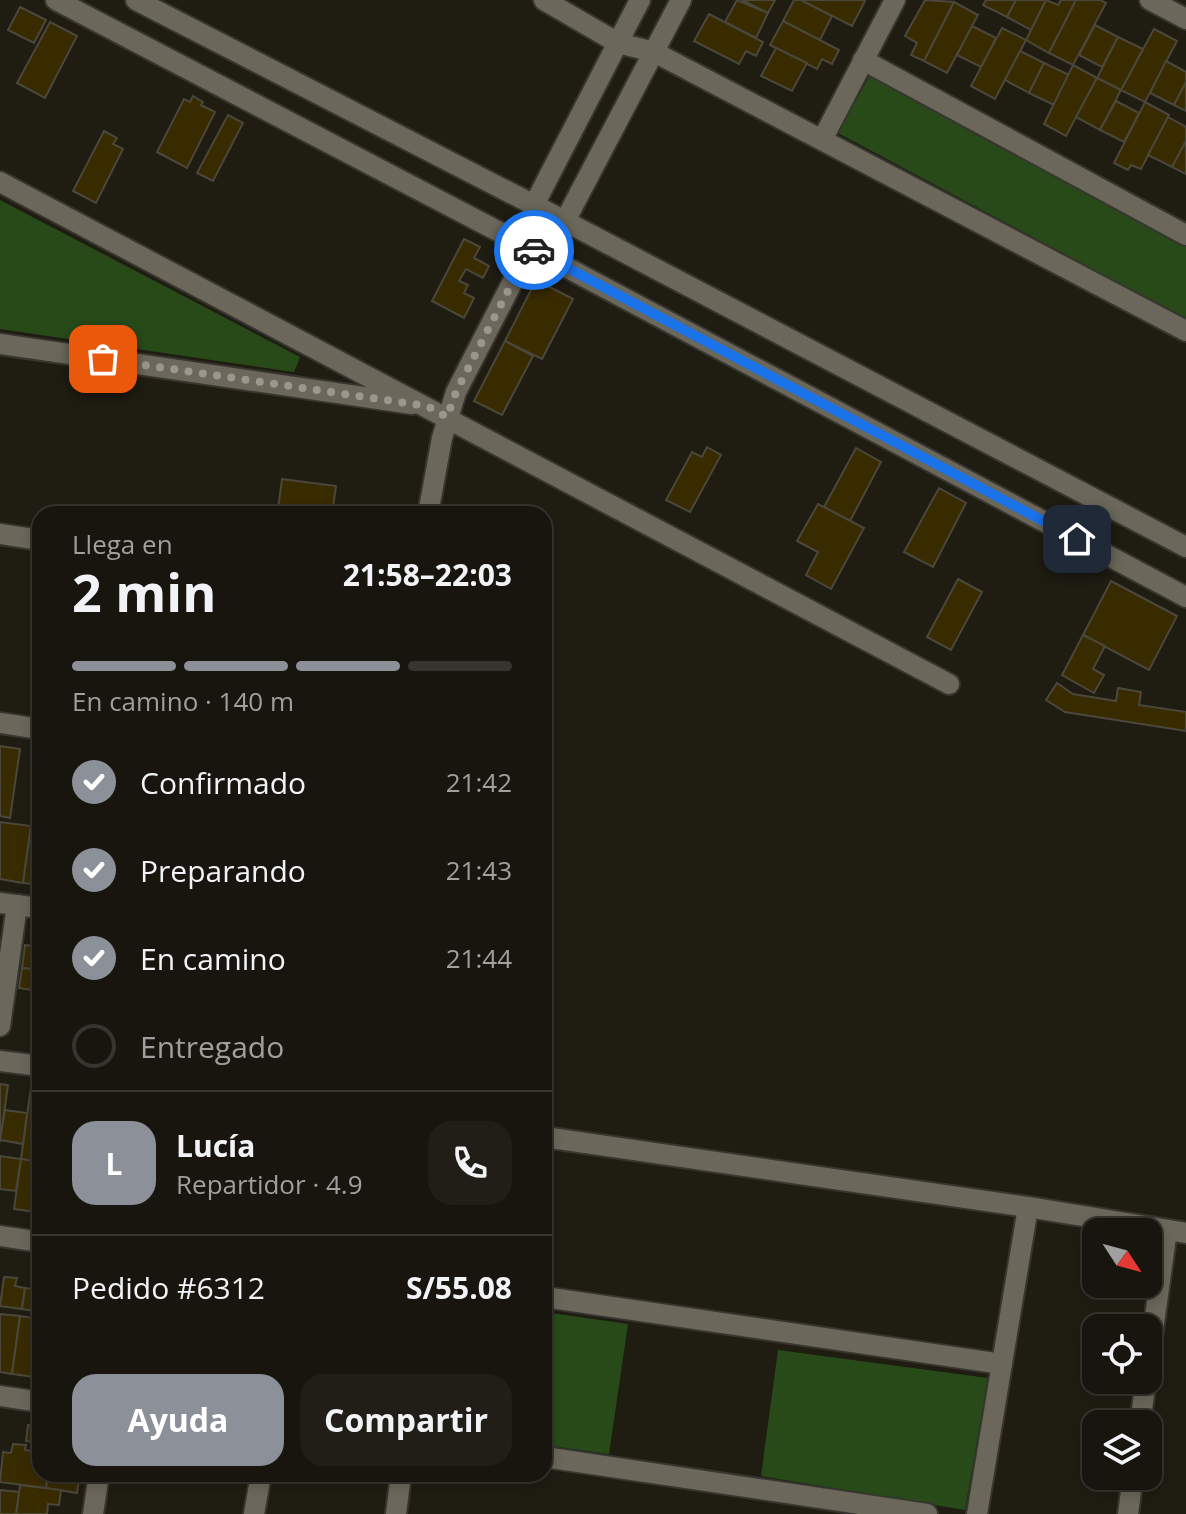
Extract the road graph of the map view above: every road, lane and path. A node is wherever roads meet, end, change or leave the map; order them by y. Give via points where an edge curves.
1 (56, 0) edge
2 (136, 0) edge
3 (544, 0) edge
4 (640, 0) edge
5 (681, 0) edge
6 (895, 0) edge
7 (1150, 0) edge
8 (1186, 19) edge
9 (618, 43) junction
10 (654, 52) junction
11 (863, 60) junction
12 (822, 140) junction
13 (0, 182) edge
14 (534, 205) junction
15 (565, 221) junction
16 (1186, 235) edge
17 (530, 248) junction
18 (1186, 331) edge
19 (0, 344) edge
20 (427, 406) junction
21 (447, 417) junction
22 (430, 506) edge
23 (0, 534) edge
24 (32, 539) edge
25 (1186, 547) edge
26 (1186, 597) edge
27 (949, 684) dead end
28 (0, 723) edge
29 (32, 728) edge
30 (9, 904) edge
31 (32, 907) edge
32 (0, 1026) edge
33 (0, 1061) edge
34 (32, 1065) edge
35 (552, 1138) edge
36 (1028, 1207) junction
37 (1176, 1232) edge
38 (0, 1236) edge
39 (32, 1241) edge
40 (552, 1298) edge
41 (1159, 1314) edge
42 (1002, 1364) junction
43 (0, 1396) edge
44 (32, 1401) edge
45 (552, 1458) edge
46 (98, 1482) edge
47 (260, 1482) edge
48 (400, 1482) edge
49 (1131, 1490) edge
50 (93, 1514) edge
51 (254, 1514) edge
52 (396, 1514) edge
53 (927, 1514) edge
54 (977, 1514) edge
55 (1128, 1514) edge

1 - 17 street
2 - 14 street
3 - 9 street
4 - 9 street
5 - 10 street
6 - 11 street
7 - 8 street
9 - 10 street
9 - 14 street
10 - 12 street
10 - 15 street
11 - 12 street
11 - 16 street
12 - 18 street
13 - 20 street
14 - 15 street
14 - 17 street
15 - 17 street
15 - 25 street
17 - 21 street
17 - 26 street
19 - 20 street
20 - 21 street
21 - 22 street
21 - 27 street
23 - 24 street
28 - 29 street
30 - 31 street
30 - 32 street
33 - 34 street
35 - 36 street
36 - 37 street
36 - 42 street
37 - 41 street
38 - 39 street
40 - 42 street
42 - 54 street
43 - 44 street
45 - 53 street
46 - 50 street
47 - 51 street
48 - 52 street
49 - 55 street

